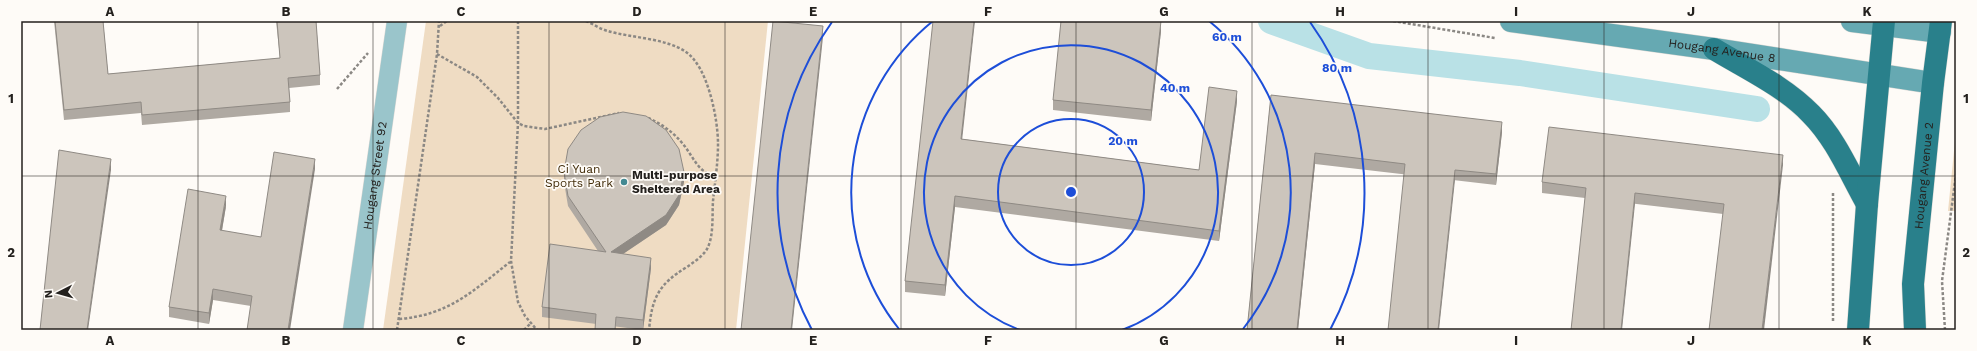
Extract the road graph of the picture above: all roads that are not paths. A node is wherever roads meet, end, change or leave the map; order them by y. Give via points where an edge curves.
1 (397, 21) edge
2 (1852, 21) edge
3 (1884, 23) edge
4 (1940, 26) edge
5 (1507, 30) edge
6 (1714, 50) junction
7 (1878, 75) junction
8 (1933, 83) junction
9 (1866, 204) junction
10 (353, 330) edge
11 (1858, 330) edge
12 (1915, 330) edge

1 - 10 street, Hougang Street 92
2 - 3 main road
3 - 4 main road
3 - 7 highway
4 - 8 highway, Hougang Avenue 2
5 - 6 main road, Hougang Avenue 8
6 - 7 main road, Hougang Avenue 8
6 - 9 highway via 1781,89 1811,114 1833,142
7 - 8 main road, Hougang Avenue 8
7 - 9 highway
8 - 12 highway, Hougang Avenue 2 via 1913,284
9 - 11 highway

